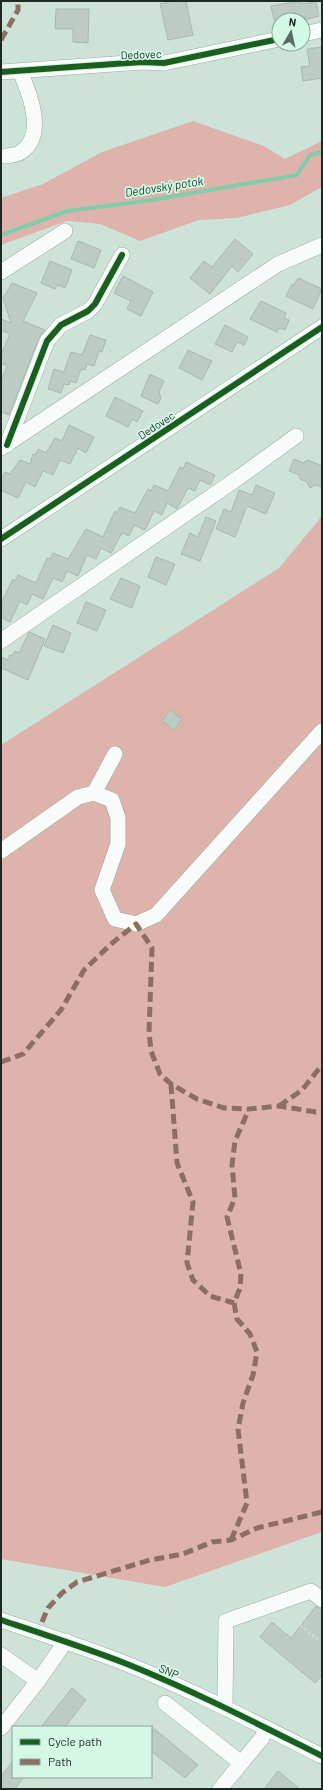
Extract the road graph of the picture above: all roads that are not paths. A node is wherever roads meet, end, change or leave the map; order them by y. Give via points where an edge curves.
1 (322, 30) edge
2 (311, 32) edge
3 (271, 41) edge
4 (20, 71) junction
5 (1, 72) edge
6 (6, 156) dead end
7 (65, 231) dead end
8 (322, 244) edge
9 (122, 255) dead end
10 (1, 272) edge
11 (322, 327) edge
12 (296, 436) dead end
13 (4, 446) edge
14 (1, 539) edge
15 (1, 641) edge
16 (322, 731) edge
17 (115, 754) dead end
18 (94, 793) junction
19 (1, 851) edge
20 (322, 1600) edge
21 (1, 1620) edge
22 (66, 1641) junction
23 (1, 1655) edge
24 (38, 1681) junction
25 (165, 1703) dead end
26 (225, 1708) junction
27 (1, 1728) edge
28 (266, 1728) junction
29 (322, 1756) edge
30 (241, 1763) junction
31 (220, 1789) edge

1 - 2 street
3 - 4 street, Dedovec via 164,63 142,62
4 - 5 street, Dedovec
4 - 6 street via 33,109 34,134 28,146 20,153
7 - 10 street
8 - 13 street via 278,264
9 - 13 street via 95,304 88,311 61,325 47,341
11 - 14 street, Dedovec
12 - 15 street
16 - 18 street via 156,915 136,924 115,918 102,890 118,844 118,818 112,800
17 - 18 street
18 - 19 street via 78,797
20 - 26 street via 311,1591 226,1621
21 - 22 street, SNP
22 - 24 street
22 - 26 street, SNP via 127,1664
23 - 24 street
24 - 27 street
25 - 30 street
26 - 28 street, SNP
28 - 29 street, SNP
28 - 30 street via 262,1738
30 - 31 street

